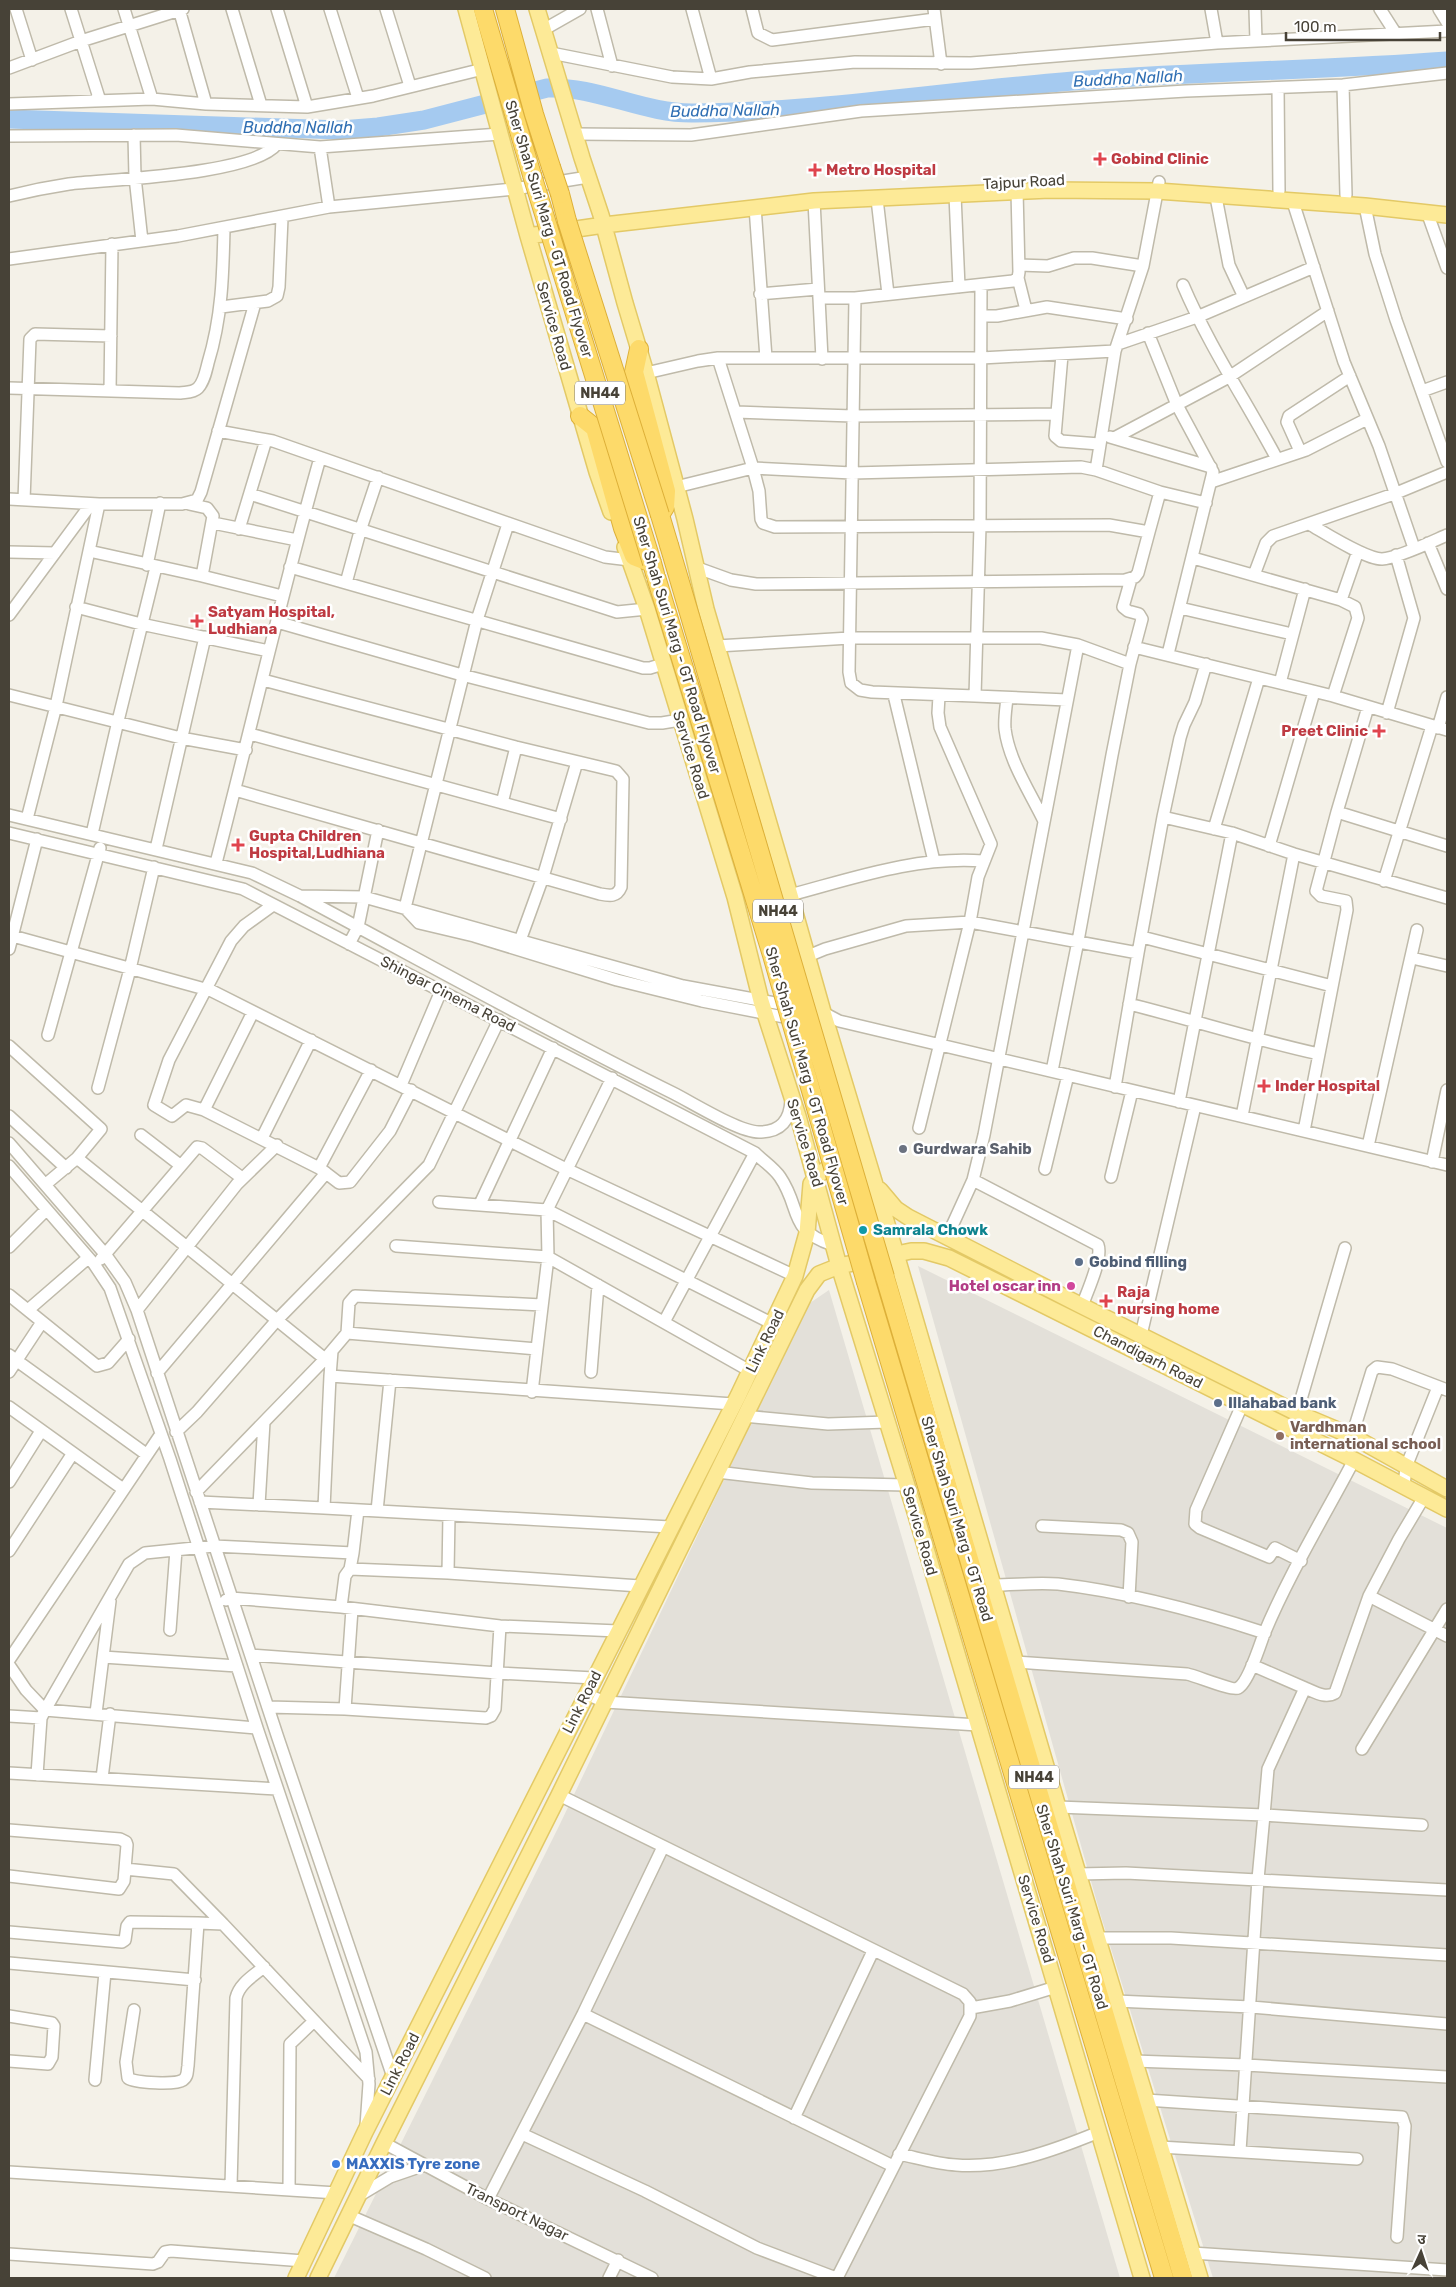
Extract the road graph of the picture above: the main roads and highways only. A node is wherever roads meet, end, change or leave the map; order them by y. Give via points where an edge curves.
1 (466, 9) edge
2 (505, 9) edge
3 (537, 9) edge
4 (484, 12) edge
5 (1158, 187) junction
6 (1447, 205) edge
7 (1447, 215) edge
8 (603, 220) junction
9 (528, 236) junction
10 (639, 349) junction
11 (580, 416) junction
12 (660, 515) junction
13 (652, 563) junction
14 (871, 1172) junction
15 (815, 1176) junction
16 (896, 1254) junction
17 (839, 1266) junction
18 (885, 1277) joint
19 (866, 1282) joint
20 (1447, 1489) edge
21 (1447, 1509) edge
22 (296, 2278) edge
23 (318, 2278) edge
24 (1142, 2278) edge
25 (1164, 2278) edge
26 (1183, 2278) edge
27 (1200, 2278) edge

1 - 9 main road, Service Road
2 - 12 highway, Sher Shah Suri Marg - GT Road Flyover / NH44, bridge via 534,114
3 - 8 main road
4 - 13 highway, Sher Shah Suri Marg - GT Road Flyover / NH44, bridge
5 - 6 main road, Tajpur Road via 1279,191
5 - 7 main road, Tajpur Road via 1216,197 1365,206
5 - 8 main road, Tajpur Road via 814,201
5 - 8 main road, Tajpur Road via 1049,180 813,191
8 - 9 main road
8 - 10 main road
9 - 11 main road, Service Road
10 - 12 highway via 634,372 666,491 665,507
10 - 14 main road via 716,646 808,956 830,1019
11 - 13 highway via 596,428 623,528 634,556
11 - 15 main road, Service Road via 596,472 648,610
12 - 18 highway, Sher Shah Suri Marg - GT Road Flyover / NH44, bridge
13 - 19 highway, Sher Shah Suri Marg - GT Road Flyover / NH44, bridge via 772,955
14 - 15 main road via 864,1164 848,1162
14 - 16 main road
14 - 20 main road, Chandigarh Road via 886,1199 896,1209 1082,1306 1297,1413 1352,1436
15 - 17 main road, Service Road
15 - 22 main road, Link Road via 808,1192 807,1232 795,1276 773,1324 365,2132
16 - 17 main road, Link Road
16 - 21 main road, Chandigarh Road via 924,1251 949,1258
16 - 27 main road
17 - 23 main road, Link Road via 812,1280
17 - 24 main road, Service Road
18 - 26 highway, Sher Shah Suri Marg - GT Road / NH44
19 - 25 highway, Sher Shah Suri Marg - GT Road / NH44

